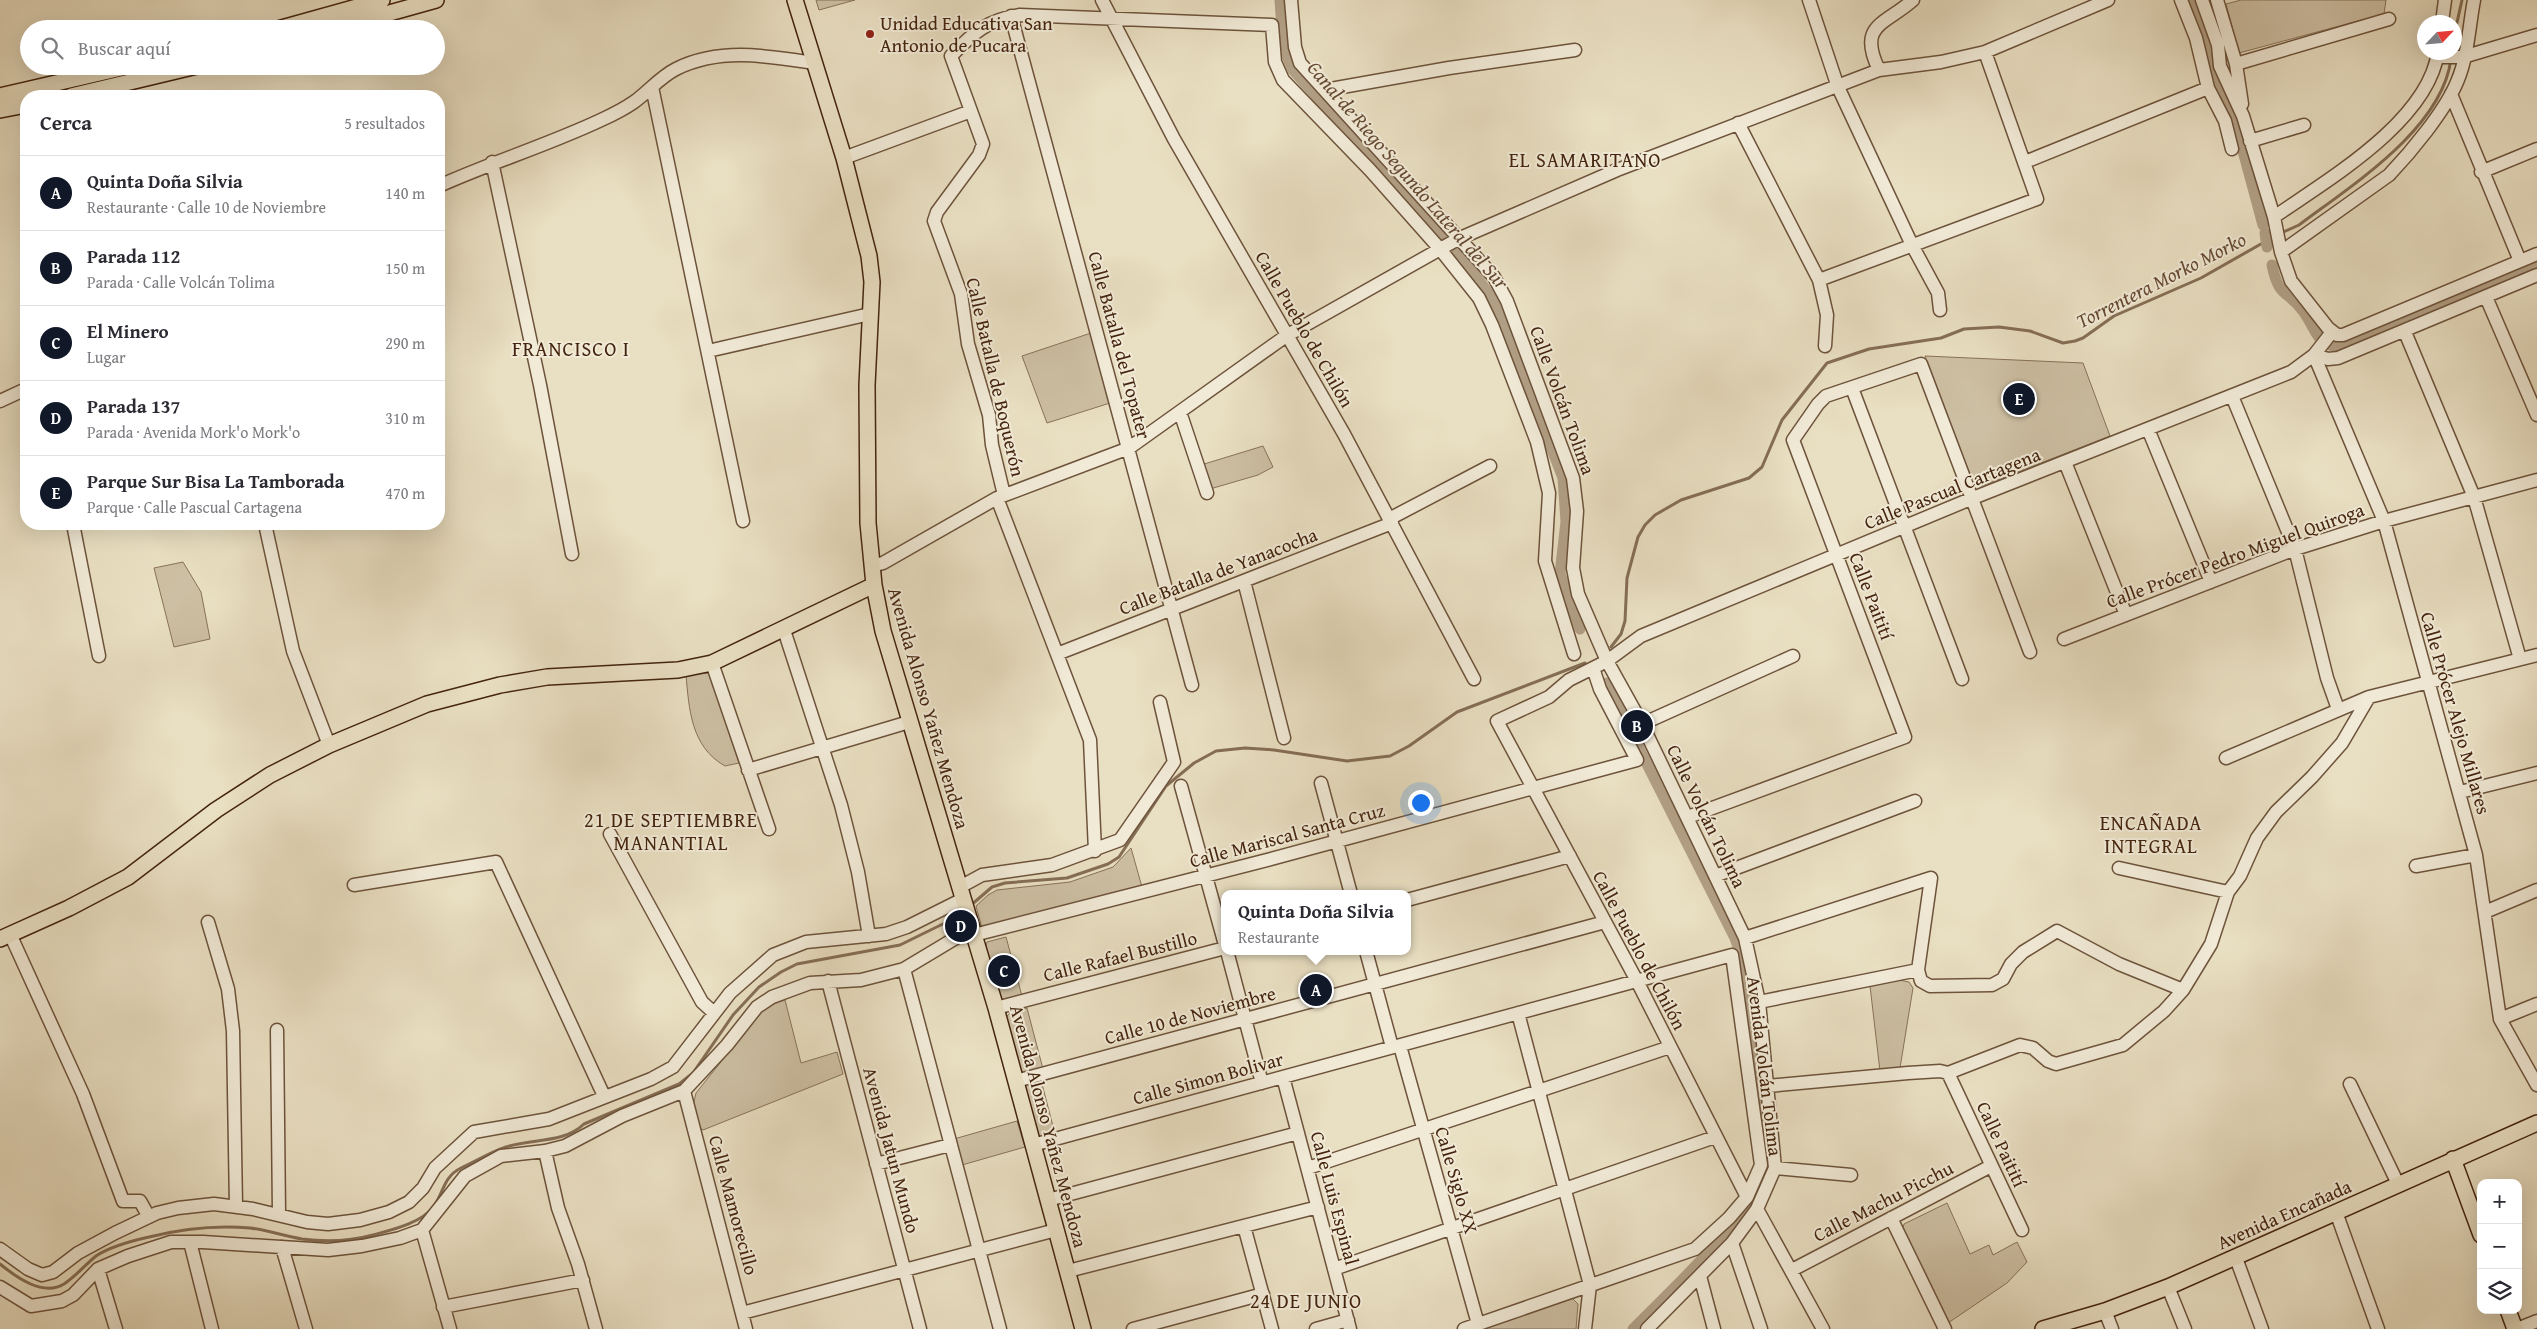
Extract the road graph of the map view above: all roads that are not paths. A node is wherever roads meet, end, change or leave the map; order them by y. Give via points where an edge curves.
1 (436, 0) edge
2 (795, 0) edge
3 (1102, 0) edge
4 (1291, 0) edge
5 (1808, 0) edge
6 (1913, 0) edge
7 (2108, 0) edge
8 (2181, 0) edge
9 (2202, 0) edge
10 (2217, 0) edge
11 (2445, 0) edge
12 (2474, 0) edge
13 (378, 6) edge
14 (2443, 15) edge
15 (1011, 16) junction
16 (1112, 18) junction
17 (2390, 19) dead end
18 (327, 20) edge
19 (350, 20) edge
20 (1272, 25) joint
21 (2462, 26) edge
22 (2537, 35) edge
23 (1575, 50) dead end
24 (1985, 52) junction
25 (2462, 53) edge
26 (2445, 60) edge
27 (2449, 60) edge
28 (814, 63) junction
29 (2236, 64) junction
30 (1879, 70) junction
31 (91, 75) edge
32 (160, 75) edge
33 (69, 80) junction
34 (652, 87) junction
35 (1838, 87) junction
36 (2208, 88) junction
37 (26, 90) edge
38 (71, 90) edge
39 (97, 90) edge
40 (1325, 90) junction
41 (20, 91) edge
42 (2451, 94) junction
43 (0, 96) edge
44 (20, 106) edge
45 (0, 110) edge
46 (971, 111) junction
47 (2243, 116) junction
48 (1738, 124) junction
49 (2304, 125) dead end
50 (2250, 141) junction
51 (2232, 149) dead end
52 (2537, 149) edge
53 (844, 158) junction
54 (492, 162) junction
55 (2025, 162) junction
56 (2481, 172) junction
57 (445, 183) edge
58 (2275, 222) junction
59 (1450, 244) junction
60 (1912, 245) junction
61 (2280, 247) junction
62 (2537, 254) edge
63 (2520, 261) junction
64 (2537, 275) edge
65 (1819, 280) junction
66 (2486, 297) junction
67 (1940, 310) dead end
68 (870, 314) junction
69 (2405, 332) junction
70 (2332, 333) junction
71 (1286, 336) junction
72 (1825, 346) dead end
73 (2318, 350) junction
74 (708, 351) junction
75 (1852, 388) junction
76 (20, 391) edge
77 (2232, 396) junction
78 (0, 401) edge
79 (1180, 412) junction
80 (2537, 415) edge
81 (2148, 429) junction
82 (1129, 448) junction
83 (2066, 462) junction
84 (1490, 466) dead end
85 (2537, 480) edge
86 (1207, 493) dead end
87 (1000, 497) junction
88 (2474, 497) junction
89 (1973, 498) junction
90 (743, 521) dead end
91 (1391, 521) junction
92 (2384, 521) junction
93 (1905, 526) junction
94 (74, 530) edge
95 (266, 530) edge
96 (2296, 549) junction
97 (572, 554) dead end
98 (1836, 555) junction
99 (872, 566) junction
100 (1244, 581) junction
101 (2211, 582) junction
102 (874, 585) junction
103 (1173, 610) junction
104 (2126, 615) junction
105 (784, 630) junction
106 (2064, 639) dead end
107 (2030, 652) dead end
108 (1057, 654) junction
109 (1574, 654) dead end
110 (2537, 655) edge
111 (99, 656) dead end
112 (1794, 656) dead end
113 (2520, 659) junction
114 (1607, 661) junction
115 (712, 664) junction
116 (1593, 668) junction
117 (1962, 678) dead end
118 (1474, 679) dead end
119 (2427, 681) junction
120 (1192, 685) dead end
121 (2369, 696) junction
122 (1160, 702) dead end
123 (2338, 709) junction
124 (1497, 721) joint
125 (909, 722) junction
126 (1642, 724) junction
127 (1284, 738) dead end
128 (329, 745) junction
129 (821, 746) junction
130 (2226, 758) dead end
131 (748, 770) junction
132 (2537, 773) edge
133 (1321, 783) dead end
134 (1181, 786) dead end
135 (1532, 788) junction
136 (2460, 792) junction
137 (1916, 801) dead end
138 (1688, 817) junction
139 (770, 829) dead end
140 (610, 834) dead end
141 (1336, 841) junction
142 (1094, 851) junction
143 (2476, 855) junction
144 (1570, 856) junction
145 (2416, 866) dead end
146 (2119, 868) dead end
147 (1206, 876) junction
148 (1715, 876) junction
149 (354, 885) dead end
150 (1350, 890) edge
151 (2537, 890) edge
152 (2228, 892) junction
153 (1411, 899) edge
154 (964, 902) junction
155 (2485, 912) junction
156 (208, 922) dead end
157 (1605, 922) junction
158 (1221, 933) edge
159 (974, 935) junction
160 (5, 936) edge
161 (869, 936) junction
162 (1745, 938) junction
163 (1221, 949) edge
164 (1227, 955) edge
165 (1367, 955) edge
166 (904, 969) junction
167 (1918, 970) junction
168 (828, 980) junction
169 (1637, 981) junction
170 (1375, 984) junction
171 (2183, 990) junction
172 (1759, 1002) junction
173 (2537, 1004) edge
174 (996, 1008) junction
175 (713, 1012) junction
176 (1518, 1013) junction
177 (1245, 1019) junction
178 (2500, 1019) junction
179 (277, 1030) dead end
180 (1396, 1046) junction
181 (1670, 1048) junction
182 (1948, 1073) junction
183 (1283, 1077) junction
184 (1016, 1081) junction
185 (1262, 1083) junction
186 (2350, 1084) dead end
187 (2537, 1085) edge
188 (1768, 1086) junction
189 (684, 1091) junction
190 (1539, 1091) junction
191 (604, 1096) junction
192 (2537, 1123) edge
193 (1423, 1129) junction
194 (1298, 1133) junction
195 (1715, 1137) junction
196 (950, 1145) junction
197 (1033, 1145) junction
198 (545, 1152) junction
199 (2454, 1159) junction
200 (876, 1164) junction
201 (1991, 1166) junction
202 (1308, 1168) junction
203 (1775, 1168) junction
204 (1851, 1175) dead end
205 (2398, 1184) junction
206 (1564, 1190) junction
207 (1747, 1197) junction
208 (1048, 1200) junction
209 (236, 1207) junction
210 (1318, 1207) junction
211 (1757, 1209) junction
212 (2336, 1212) junction
213 (279, 1214) junction
214 (149, 1217) junction
215 (1891, 1218) junction
216 (2477, 1224) edge
217 (1244, 1226) junction
218 (1451, 1229) junction
219 (422, 1230) junction
220 (1056, 1230) junction
221 (2022, 1230) dead end
222 (190, 1242) junction
223 (1732, 1243) junction
224 (282, 1247) junction
225 (0, 1249) edge
226 (979, 1251) junction
227 (2236, 1258) junction
228 (98, 1269) junction
229 (1334, 1269) junction
230 (1792, 1270) junction
231 (905, 1271) junction
232 (1068, 1271) junction
233 (1700, 1276) junction
234 (583, 1280) junction
235 (1590, 1285) junction
236 (0, 1287) edge
237 (2168, 1287) junction
238 (1263, 1294) junction
239 (443, 1307) junction
240 (2105, 1311) junction
241 (742, 1313) junction
242 (2510, 1314) edge
243 (2537, 1321) edge
244 (1349, 1324) edge
245 (1478, 1324) junction
246 (116, 1329) edge
247 (212, 1329) edge
248 (306, 1329) edge
249 (450, 1329) edge
250 (596, 1329) edge
251 (746, 1329) edge
252 (920, 1329) edge
253 (1000, 1329) edge
254 (1083, 1329) edge
255 (1133, 1329) edge
256 (1272, 1329) edge
257 (1316, 1329) edge
258 (1464, 1329) edge
259 (1585, 1329) edge
260 (1647, 1329) edge
261 (1714, 1329) edge
262 (1761, 1329) edge
263 (1823, 1329) edge
264 (1945, 1329) edge
265 (2043, 1329) edge
266 (2112, 1329) edge
267 (2185, 1329) edge
268 (2262, 1329) edge
269 (2378, 1329) edge
270 (2516, 1329) edge

1 - 13 main road
2 - 28 main road, Avenida Alonso Yañez Mendoza
3 - 16 street, Calle Pueblo de Chilón
4 - 40 street, Calle Volcán Tolima via 1294,47 1300,63
5 - 35 street
6 - 30 street via 1872,32 1874,60
7 - 24 street
8 - 36 street via 2196,38
9 - 47 street via 2218,45 2220,66
10 - 29 street
11 - 14 street
12 - 21 street
13 - 18 main road
13 - 19 main road
15 - 16 street, Calle Batalla de Boquerón
15 - 46 street, Calle Batalla de Boquerón via 994,20 976,31 951,56
15 - 82 street, Calle Batalla del Topater
16 - 20 street, Calle Batalla de Boquerón
16 - 71 street, Calle Pueblo de Chilón via 1174,139
17 - 29 street
20 - 59 street, Calle Volcán Tolima via 1275,62 1283,80 1370,170
22 - 25 street
23 - 40 street
24 - 30 street
24 - 55 street
26 - 58 street via 2393,128
27 - 42 street via 2457,82
28 - 34 street via 736,53 675,69
28 - 53 main road, Avenida Alonso Yañez Mendoza
29 - 47 street
30 - 35 street
31 - 33 main road
32 - 39 main road
33 - 37 main road
33 - 38 main road
34 - 54 street via 633,103 601,120
34 - 74 street
35 - 48 street
35 - 60 street
36 - 51 street via 2225,122
36 - 55 street
40 - 59 street, Calle Volcán Tolima
41 - 43 main road
42 - 56 street
42 - 61 street via 2389,175
44 - 45 main road
46 - 53 street
46 - 87 street, Calle Batalla de Boquerón via 982,149 934,221 961,294 968,344 989,415
47 - 50 street
48 - 59 street via 1617,170
48 - 65 street
49 - 50 street
50 - 58 street
52 - 56 street
53 - 68 main road, Avenida Alonso Yañez Mendoza via 869,256 872,282
54 - 57 street
54 - 97 street
55 - 60 street via 2037,199
56 - 63 street
58 - 61 street
59 - 71 street
59 - 109 street, Calle Volcán Tolima via 1492,325 1537,442 1549,492 1545,561
59 - 114 street, Calle Volcán Tolima via 1501,288 1568,462 1577,511 1574,580
60 - 65 street
60 - 67 street via 1938,293
61 - 70 street via 2291,281
62 - 63 street
63 - 70 street via 2343,335
64 - 66 street
65 - 72 street via 1827,315
66 - 69 street
66 - 80 street
68 - 74 street
68 - 99 main road, Avenida Alonso Yañez Mendoza via 867,459
69 - 73 street via 2338,358 2328,359
69 - 88 street
70 - 73 street, Calle Pascual Cartagena
71 - 79 street
71 - 91 street, Calle Pueblo de Chilón
73 - 77 street, Calle Pascual Cartagena via 2291,372
73 - 92 street, Calle Prócer Alejo Millares
74 - 90 street
75 - 89 street via 1922,364
75 - 93 street
75 - 98 street, Calle Paitití via 1836,392 1818,404 1793,440
76 - 78 street
77 - 81 street, Calle Pascual Cartagena
77 - 96 street
79 - 82 street
79 - 86 street
81 - 83 street, Calle Pascual Cartagena
81 - 101 street
82 - 87 street
82 - 103 street, Calle Batalla del Topater
83 - 89 street, Calle Pascual Cartagena
83 - 104 street
84 - 91 street, Calle Batalla de Yanacocha
85 - 88 street, Calle Prócer Pedro Miguel Quiroga
87 - 99 street via 883,563
87 - 108 street, Calle Batalla de Boquerón
88 - 92 street, Calle Prócer Pedro Miguel Quiroga
88 - 113 street
89 - 93 street, Calle Pascual Cartagena
89 - 107 street
91 - 100 street, Calle Batalla de Yanacocha
91 - 118 street, Calle Pueblo de Chilón
92 - 96 street, Calle Prócer Pedro Miguel Quiroga
92 - 119 street, Calle Prócer Alejo Millares
93 - 98 street, Calle Pascual Cartagena
93 - 117 street
94 - 111 street
95 - 128 street via 293,651
96 - 101 street, Calle Prócer Pedro Miguel Quiroga
96 - 123 street via 2327,678
98 - 114 street, Calle Pascual Cartagena via 1641,636
98 - 138 street, Calle Paitití via 1905,737
99 - 102 main road, Avenida Alonso Yañez Mendoza
100 - 103 street, Calle Batalla de Yanacocha
100 - 127 street
101 - 104 street, Calle Prócer Pedro Miguel Quiroga
102 - 105 main road
102 - 125 main road, Avenida Alonso Yañez Mendoza via 883,631
103 - 108 street, Calle Batalla de Yanacocha
103 - 120 street, Calle Batalla del Topater
104 - 106 street, Calle Prócer Pedro Miguel Quiroga
105 - 115 main road
105 - 129 street
108 - 142 street, Calle Batalla de Boquerón via 1090,740
110 - 113 street
112 - 126 street
113 - 119 street
114 - 116 street, Calle Pascual Cartagena
114 - 126 street, Calle Volcán Tolima
115 - 128 main road via 678,670 547,677 500,685 427,704
115 - 131 street
116 - 124 street, Calle Pascual Cartagena via 1569,680 1549,697
116 - 135 street, Calle Mariscal Santa Cruz via 1600,689 1637,760
119 - 121 street
119 - 136 street, Calle Prócer Alejo Millares
121 - 123 street
121 - 152 street via 2342,743 2276,812 2257,838 2240,876
122 - 142 street via 1174,762 1120,840
123 - 130 street
124 - 135 street, Calle Pueblo de Chilón
125 - 129 street
125 - 154 main road, Avenida Alonso Yañez Mendoza
126 - 138 street, Calle Volcán Tolima
128 - 160 main road via 270,774 216,810 128,877
129 - 131 street
129 - 161 street via 841,805 858,872
131 - 139 street
132 - 136 street
133 - 141 street
134 - 147 street
135 - 141 street, Calle Mariscal Santa Cruz
135 - 144 street, Calle Pueblo de Chilón
136 - 143 street, Calle Prócer Alejo Millares
137 - 148 street
138 - 148 street, Calle Volcán Tolima
140 - 175 street via 702,1002
141 - 147 street, Calle Mariscal Santa Cruz
141 - 150 street
142 - 154 street via 1052,865 982,875
143 - 145 street
143 - 155 street, Calle Prócer Alejo Millares
144 - 153 street
144 - 157 street, Calle Pueblo de Chilón
146 - 152 street
147 - 158 street
147 - 159 street, Calle Mariscal Santa Cruz
148 - 162 street, Calle Volcán Tolima
149 - 191 street via 496,862
151 - 155 street
152 - 171 street via 2211,944
154 - 159 main road, Avenida Alonso Yañez Mendoza
154 - 161 street via 907,927
155 - 178 street, Calle Prócer Alejo Millares
156 - 209 street via 228,989 233,1030
157 - 169 street, Calle Pueblo de Chilón
157 - 170 street, Calle 10 de Noviembre
159 - 166 street, Calle Mariscal Santa Cruz via 959,936
159 - 174 main road, Avenida Alonso Yañez Mendoza
160 - 214 street via 82,1094 123,1201 140,1201
161 - 175 street via 790,946 773,955
162 - 167 street via 1931,878
162 - 172 street, Calle Volcán Tolima
163 - 174 street, Calle Rafael Bustillo
164 - 177 street
165 - 170 street, Calle Siglo XX
166 - 168 street, Calle Mariscal Santa Cruz via 861,980
166 - 196 street
167 - 171 street via 1921,981 1930,986 1992,985 2003,979 2023,952 2058,931 2119,964
167 - 172 street
168 - 189 street, Calle Mariscal Santa Cruz via 788,989 757,1007
168 - 200 street, Avenida Jatun Mundo
169 - 176 street
169 - 181 street, Calle Pueblo de Chilón
169 - 207 street, Avenida Volcán Tolima via 1732,955 1761,1165
170 - 177 street, Calle 10 de Noviembre
170 - 180 street, Calle Siglo XX
171 - 182 street via 2164,1012 2123,1045 2056,1064 2048,1062 2033,1048 2020,1045
172 - 188 street, Calle Volcán Tolima
173 - 178 street
174 - 184 main road, Avenida Alonso Yañez Mendoza
175 - 191 street via 673,1067 651,1079
176 - 180 street, Calle Simon Bolivar
176 - 190 street
177 - 184 street, Calle 10 de Noviembre
177 - 185 street
178 - 187 street, Calle Prócer Alejo Millares
179 - 213 street
180 - 183 street, Calle Simon Bolivar
180 - 193 street, Calle Siglo XX
181 - 190 street
181 - 195 street, Calle Pueblo de Chilón
182 - 188 street via 1908,1073
182 - 201 street, Calle Paitití
183 - 185 street, Calle Simon Bolivar
183 - 194 street, Calle Luis Espinal
184 - 197 main road, Avenida Alonso Yañez Mendoza
185 - 197 street, Calle Simon Bolivar
186 - 205 street
188 - 203 street, Calle Volcán Tolima
189 - 198 street via 622,1116 565,1146
189 - 241 street, Calle Mamorecillo
190 - 193 street
190 - 206 street
191 - 213 street via 549,1119 474,1132 436,1168 409,1202 389,1212 328,1224
192 - 199 main road, Avenida Encañada
193 - 202 street
193 - 218 street, Calle Siglo XX
194 - 202 street, Calle Luis Espinal
194 - 208 street
195 - 206 street
195 - 207 street, Calle Pueblo de Chilón
196 - 200 street
196 - 226 street
197 - 208 main road, Avenida Alonso Yañez Mendoza
198 - 219 street via 501,1156 465,1176
198 - 234 street via 558,1208
199 - 205 main road, Avenida Encañada
199 - 216 main road
200 - 231 street, Avenida Jatun Mundo
201 - 215 street, Calle Machu Picchu
201 - 221 street, Calle Paitití
202 - 210 street, Calle Luis Espinal
203 - 204 street
203 - 211 street, Calle Volcán Tolima
205 - 212 main road, Avenida Encañada
206 - 218 street
206 - 235 street
207 - 235 street, Avenida Volcán Tolima via 1695,1249
208 - 220 main road, Avenida Alonso Yañez Mendoza
209 - 213 street
209 - 214 street via 204,1205 178,1208
210 - 217 street
210 - 229 street, Calle Luis Espinal
211 - 223 street, Calle Volcán Tolima
211 - 230 street
212 - 227 main road, Avenida Encañada
212 - 269 street
214 - 225 street via 78,1253 53,1272 42,1275
215 - 230 street, Calle Machu Picchu
215 - 264 street
217 - 232 street
217 - 238 street
218 - 229 street
218 - 245 street, Calle Siglo XX
219 - 224 street via 362,1246 328,1250
219 - 239 street
220 - 226 street
220 - 232 main road, Avenida Alonso Yañez Mendoza
222 - 224 street
222 - 228 street via 171,1242
222 - 247 street
223 - 233 street, Calle Volcán Tolima
223 - 262 street
224 - 248 street
226 - 231 street
226 - 253 street
227 - 237 main road, Avenida Encañada
227 - 268 street
228 - 236 street via 73,1295 49,1304 31,1306
228 - 246 street
229 - 244 street, Calle Luis Espinal
230 - 263 street
231 - 241 street
231 - 252 street, Avenida Jatun Mundo
232 - 254 main road, Avenida Alonso Yañez Mendoza
233 - 260 street, Calle Volcán Tolima
233 - 261 street
234 - 239 street
234 - 250 street
235 - 245 street
235 - 259 street
237 - 240 main road, Avenida Encañada
237 - 267 street
238 - 255 street
238 - 256 street
239 - 249 street
240 - 265 main road, Avenida Encañada
240 - 266 street
241 - 251 street, Calle Mamorecillo
242 - 270 main road
243 - 270 street
244 - 257 street
245 - 258 street

